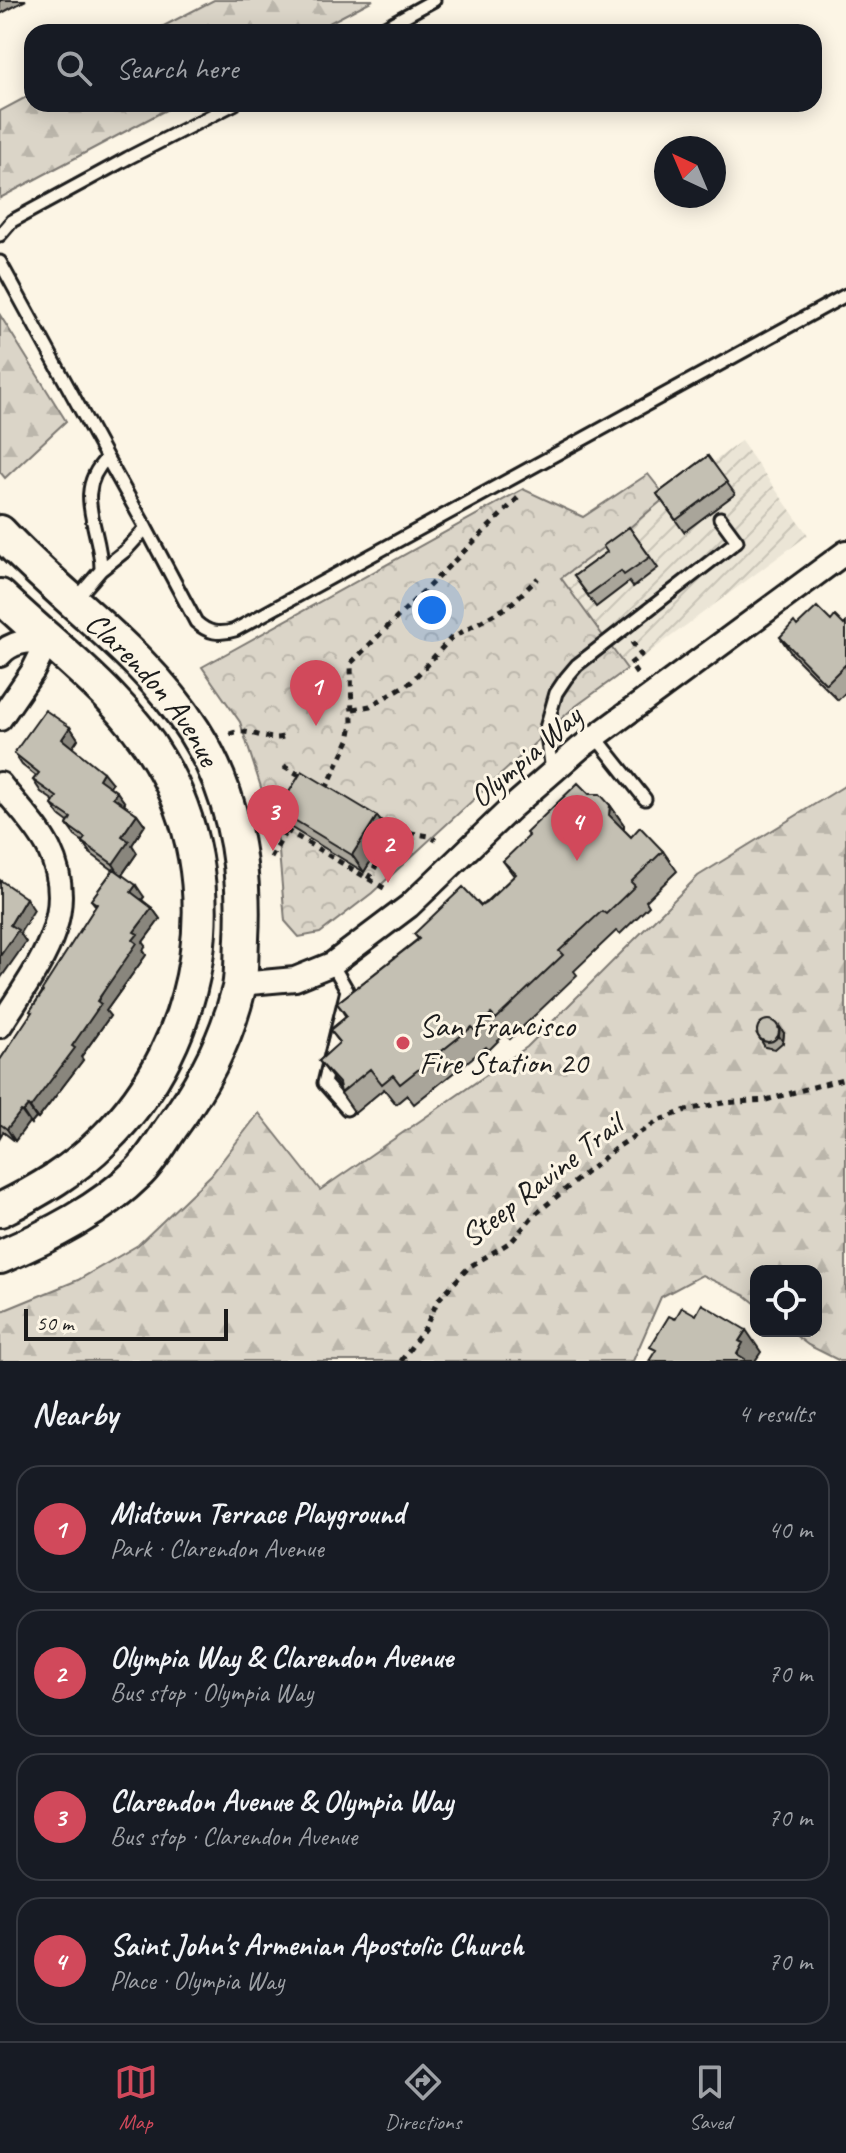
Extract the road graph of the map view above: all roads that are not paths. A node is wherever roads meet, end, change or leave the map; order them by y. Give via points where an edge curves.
1 (434, 0) edge
2 (390, 24) edge
3 (218, 112) edge
4 (0, 235) edge
5 (0, 262) edge
6 (846, 295) edge
7 (107, 458) junction
8 (720, 518) dead end
9 (146, 528) junction
10 (0, 532) edge
11 (27, 560) junction
12 (842, 563) edge
13 (101, 570) junction
14 (0, 596) edge
15 (73, 603) junction
16 (48, 641) junction
17 (125, 650) junction
18 (0, 655) edge
19 (0, 719) edge
20 (595, 736) junction
21 (552, 771) junction
22 (0, 784) edge
23 (645, 799) dead end
24 (199, 926) junction
25 (332, 964) junction
26 (240, 984) junction
27 (0, 1026) edge
28 (167, 1052) junction
29 (347, 1109) edge
30 (0, 1210) edge
31 (0, 1257) edge

1 - 2 lane
3 - 4 lane via 12,221
5 - 7 lane
6 - 9 lane via 227,633 205,631 196,622
7 - 9 lane
7 - 13 lane via 95,470 89,500
8 - 21 lane via 737,541 577,665 556,693 546,728
9 - 13 lane
10 - 11 main road, Clarendon Avenue
11 - 15 main road, Clarendon Avenue
11 - 16 main road via 47,608
12 - 20 street, Olympia Way
13 - 15 lane
14 - 16 main road, Clarendon Avenue
15 - 17 main road, Clarendon Avenue
16 - 17 main road
16 - 18 street via 23,641
16 - 19 street
16 - 24 main road, Clarendon Avenue via 142,734 166,773 191,838
17 - 26 main road, Clarendon Avenue via 185,718 227,799 244,889
20 - 21 street, Olympia Way
20 - 23 lane
21 - 25 street, Olympia Way via 409,906
22 - 27 street via 49,850 61,905 48,946
24 - 26 main road
24 - 28 main road, Clarendon Avenue via 190,991
25 - 26 street, Olympia Way via 295,979
25 - 29 lane via 347,990 324,1083
26 - 28 main road via 208,1020
26 - 31 main road, Clarendon Avenue via 213,1060 140,1172 90,1211
28 - 30 main road, Clarendon Avenue via 129,1113 98,1146 56,1179

